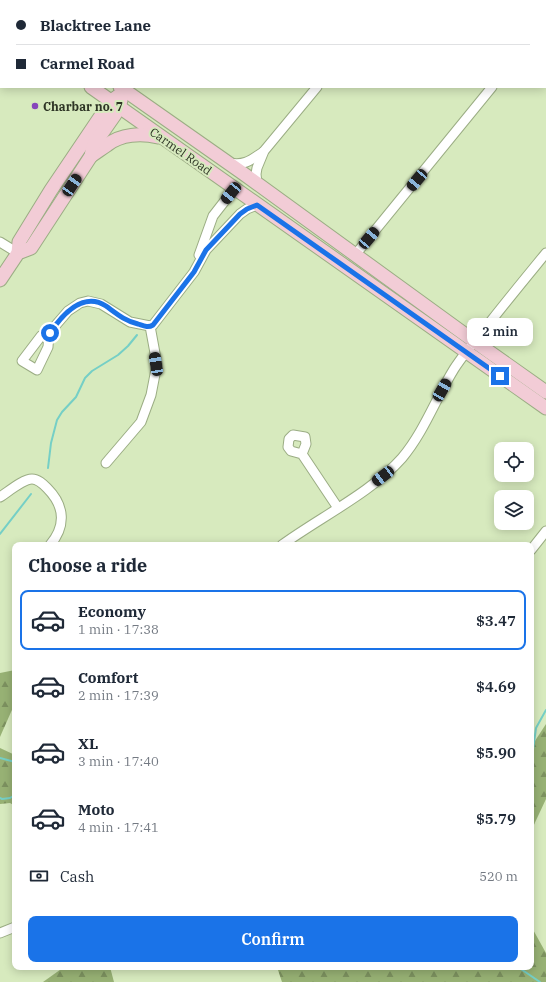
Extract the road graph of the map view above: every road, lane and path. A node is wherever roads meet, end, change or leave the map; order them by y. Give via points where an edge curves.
1 (92, 88) edge
2 (316, 88) edge
3 (491, 88) edge
4 (122, 89) edge
5 (115, 104) junction
6 (163, 138) junction
7 (264, 151) junction
8 (91, 156) junction
9 (228, 163) junction
10 (257, 184) junction
11 (234, 189) junction
12 (257, 205) junction
13 (0, 242) edge
14 (18, 253) junction
15 (546, 253) edge
16 (355, 255) junction
17 (194, 272) junction
18 (0, 280) edge
19 (150, 326) junction
20 (50, 333) dead end
21 (470, 346) junction
22 (546, 392) edge
23 (546, 408) edge
24 (302, 454) dead end
25 (106, 463) dead end
26 (0, 497) edge
27 (338, 508) junction
28 (546, 531) edge
29 (53, 542) edge
30 (287, 542) edge
31 (534, 546) edge
32 (12, 928) edge
33 (0, 933) edge

1 - 5 main road, Carmel Road
2 - 7 street
3 - 16 street
4 - 5 main road
4 - 9 main road, Carmel Road
5 - 6 main road, Carmel Road
5 - 8 main road via 93,146
5 - 14 main road via 51,190 19,242
6 - 8 main road via 141,134 122,137
6 - 11 main road, Carmel Road
7 - 9 street via 248,162 239,165
7 - 10 street via 257,168
8 - 14 main road via 31,248
9 - 10 main road, Carmel Road
10 - 11 main road via 240,185
10 - 16 main road, Carmel Road
11 - 12 main road, Carmel Road
11 - 17 street via 213,216
12 - 17 street via 240,214 206,250
12 - 21 main road, Carmel Road
13 - 14 street
14 - 18 main road
15 - 21 street
16 - 21 main road, Carmel Road
17 - 19 street
19 - 20 street via 130,322 101,304 88,301 68,311
19 - 25 street via 156,364 151,395 141,422
21 - 22 main road, Carmel Road
21 - 23 main road, Carmel Road
21 - 27 street via 402,458 383,476
24 - 27 street
26 - 29 street via 22,482 32,479 41,481 57,499 61,511 60,530
27 - 30 street
28 - 31 street
32 - 33 street

